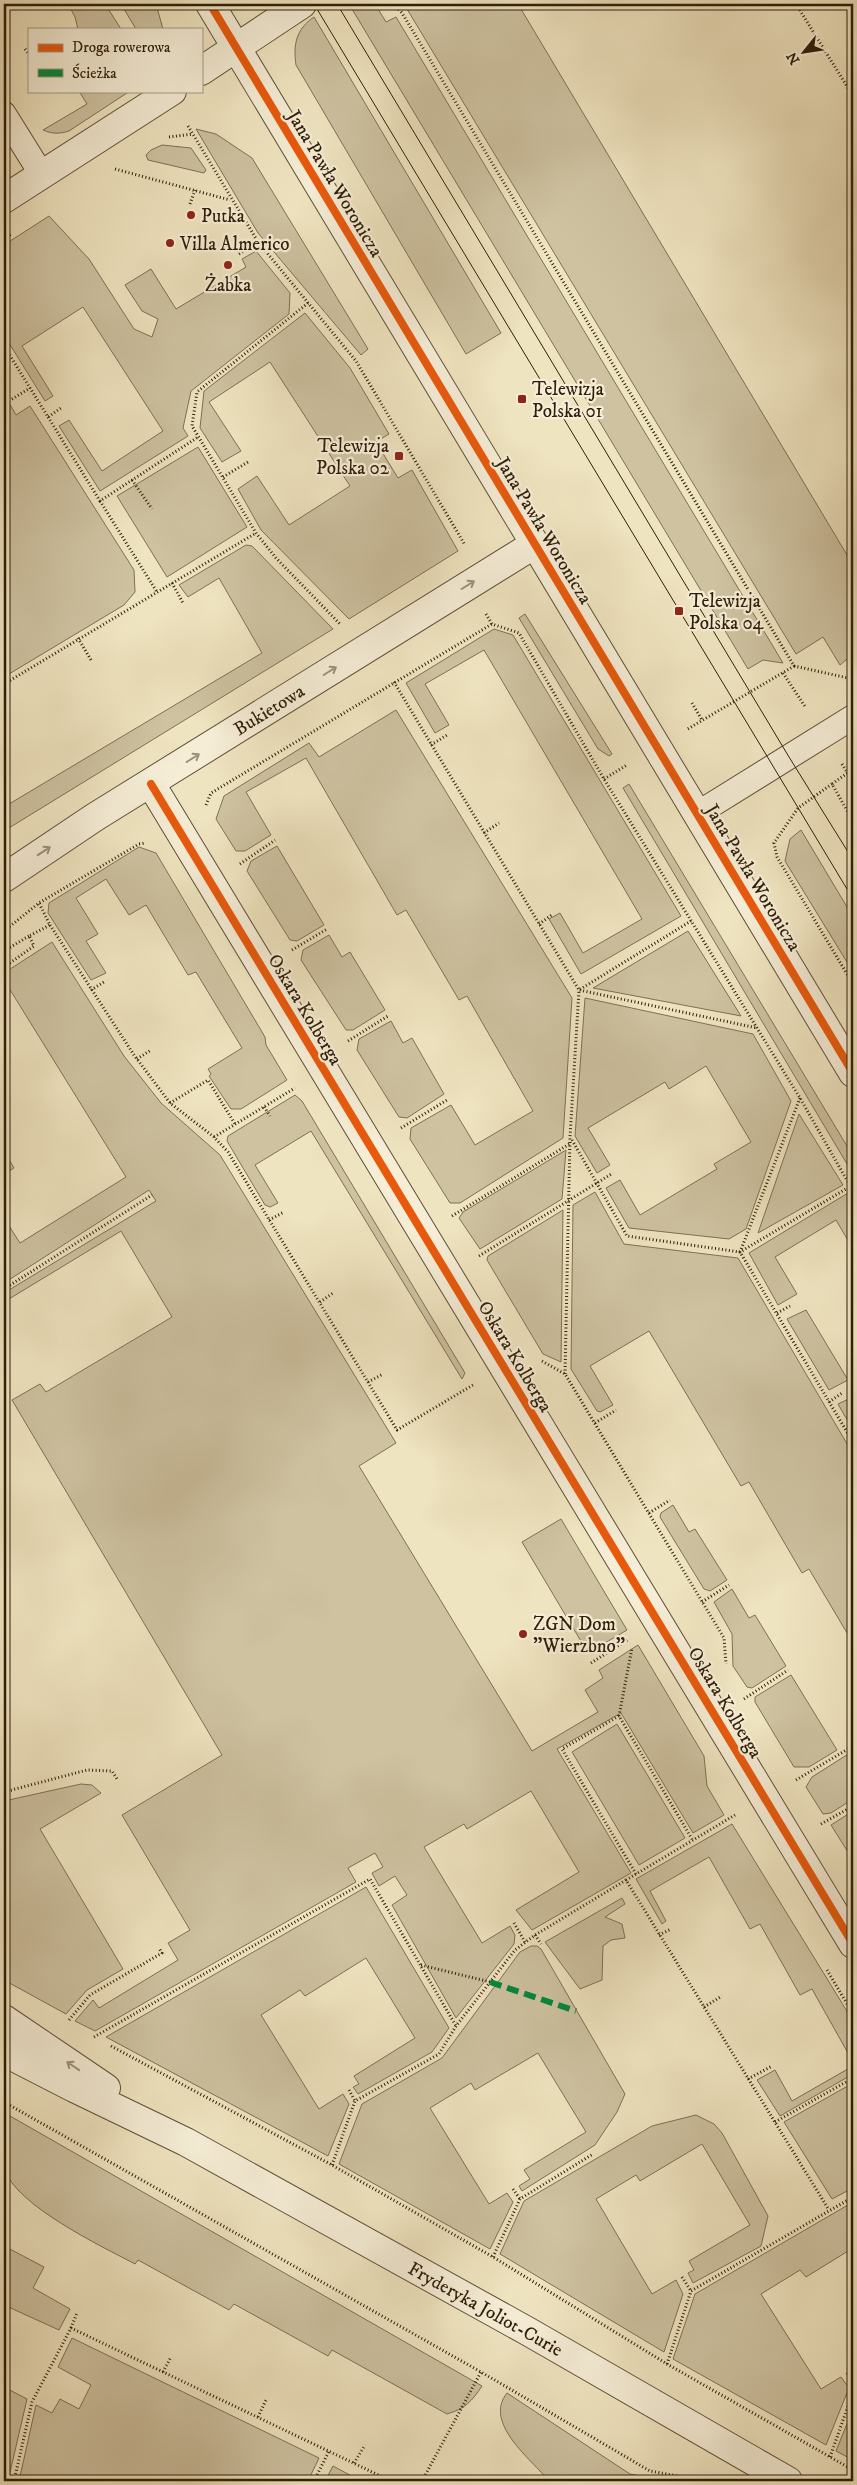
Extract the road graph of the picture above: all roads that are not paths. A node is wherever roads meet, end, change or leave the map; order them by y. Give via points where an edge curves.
1 (210, 4) edge
2 (302, 4) edge
3 (236, 47) junction
4 (202, 70) edge
5 (170, 92) edge
6 (4, 114) edge
7 (42, 175) junction
8 (4, 199) edge
9 (535, 544) junction
10 (853, 718) edge
11 (151, 784) junction
12 (697, 814) junction
13 (4, 878) edge
14 (853, 1072) edge
15 (853, 1944) edge
16 (4, 2019) edge
17 (4, 2052) edge
18 (186, 2142) junction
19 (788, 2480) edge

1 - 3 street, Jana Pawła Woronicza
2 - 3 street
3 - 4 street
3 - 9 street, Jana Pawła Woronicza
5 - 7 street
6 - 7 lane
7 - 8 street
11 -> 9 street, Bukietowa
9 - 12 street, Jana Pawła Woronicza
10 - 12 lane
13 -> 11 street, Bukietowa
11 - 15 street, Oskara Kolberga
12 - 14 street, Jana Pawła Woronicza
18 -> 16 street, Fryderyka Joliot-Curie
17 - 18 street, Fryderyka Joliot-Curie
18 - 19 street, Fryderyka Joliot-Curie

